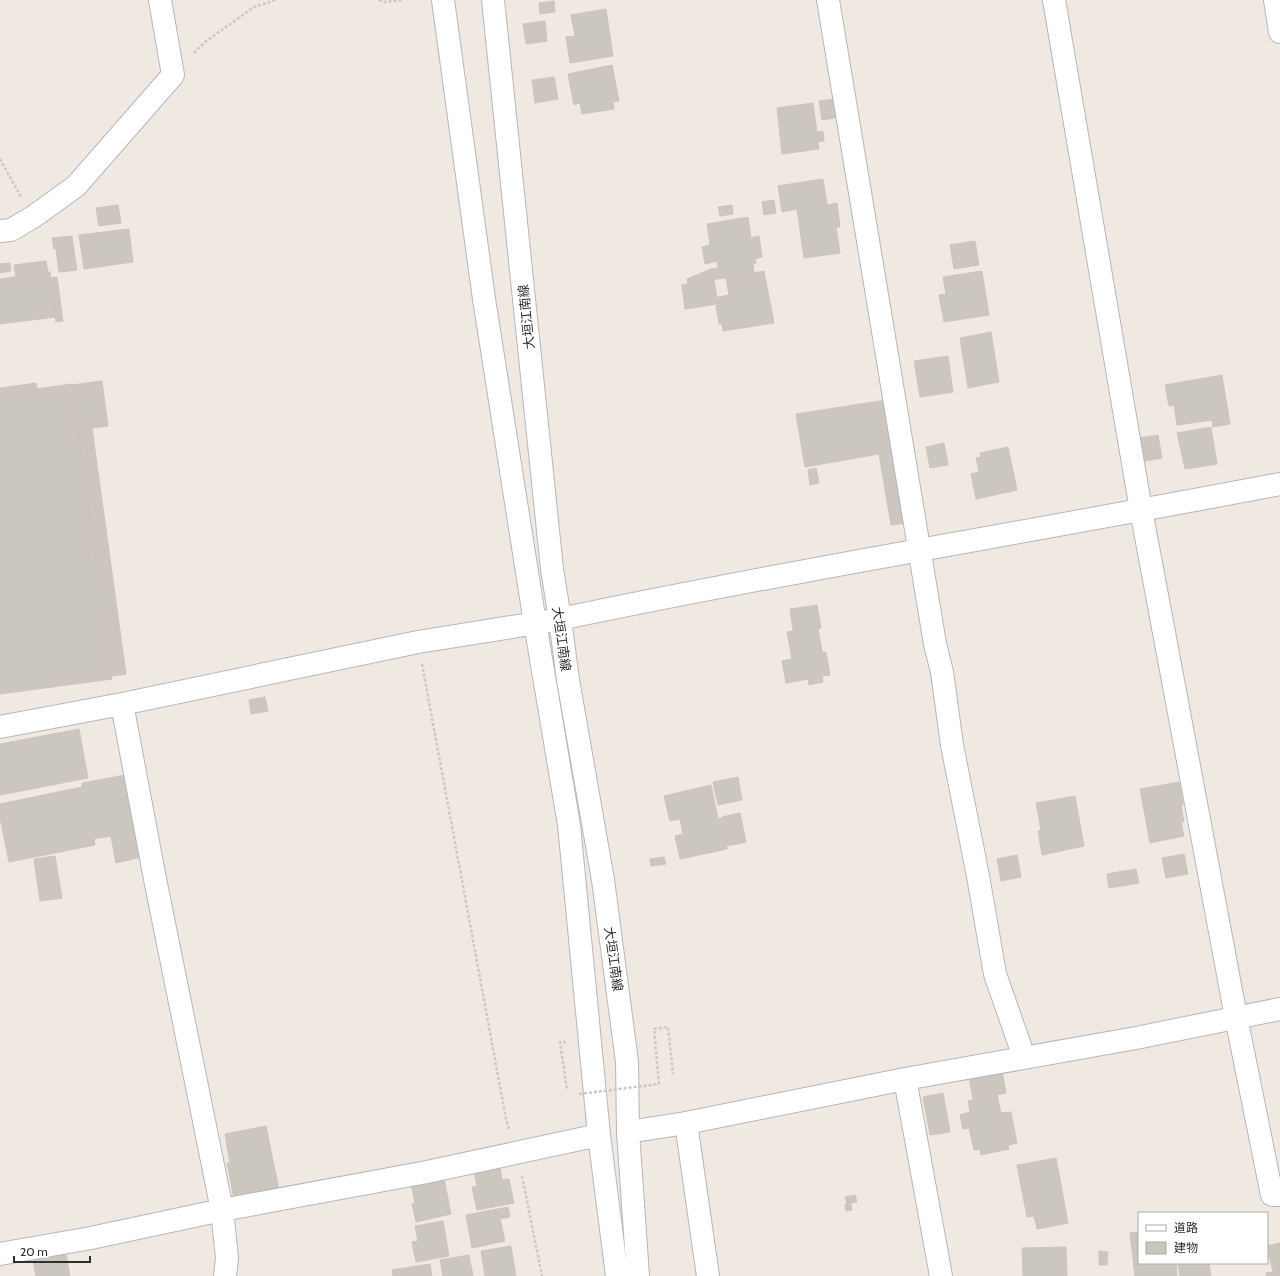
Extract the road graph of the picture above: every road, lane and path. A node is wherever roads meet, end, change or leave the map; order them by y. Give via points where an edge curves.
1 (160, 0) edge
2 (276, 0) edge
3 (379, 0) edge
4 (402, 0) edge
5 (443, 0) edge
6 (493, 0) edge
7 (828, 0) edge
8 (1054, 0) edge
9 (1275, 0) edge
10 (1280, 32) edge
11 (173, 75) junction
12 (0, 159) edge
13 (33, 217) junction
14 (0, 231) edge
15 (1280, 484) edge
16 (1141, 510) junction
17 (919, 550) junction
18 (560, 619) junction
19 (535, 623) junction
20 (418, 642) junction
21 (122, 704) junction
22 (0, 727) edge
23 (1280, 1009) edge
24 (1236, 1017) junction
25 (1024, 1057) junction
26 (673, 1074) dead end
27 (905, 1079) junction
28 (579, 1094) dead end
29 (686, 1123) junction
30 (628, 1132) junction
31 (599, 1135) junction
32 (516, 1152) junction
33 (1280, 1195) edge
34 (222, 1210) junction
35 (0, 1254) edge
36 (225, 1276) edge
37 (542, 1276) edge
38 (617, 1276) edge
39 (638, 1276) edge
40 (708, 1276) edge
41 (941, 1276) edge

1 - 11 street
2 - 11 path via 254,7 204,42
3 - 4 path
5 - 19 street via 484,299
6 - 18 street, 大垣江南線 via 551,561
7 - 17 street
8 - 16 street
9 - 10 street
11 - 13 street via 76,186
12 - 13 path
13 - 14 street via 11,230
15 - 16 street
16 - 17 street
16 - 24 street
17 - 18 street
17 - 25 street via 995,974
18 - 19 street
18 - 30 street, 大垣江南線 via 612,944 627,1062
19 - 20 street
19 - 31 street via 569,825
20 - 21 street
20 - 32 path via 506,1119
21 - 22 street
21 - 34 street
23 - 24 street
24 - 25 street via 1136,1038
24 - 33 street via 1272,1195
25 - 27 street
26 - 28 path, bridge via 668,1027 654,1029 659,1084
27 - 29 street
27 - 41 street
29 - 30 street
29 - 40 street
30 - 39 street, 大垣江南線
31 - 32 street
31 - 38 street
32 - 34 street via 427,1172
32 - 37 path
34 - 35 street
34 - 36 street via 227,1258

